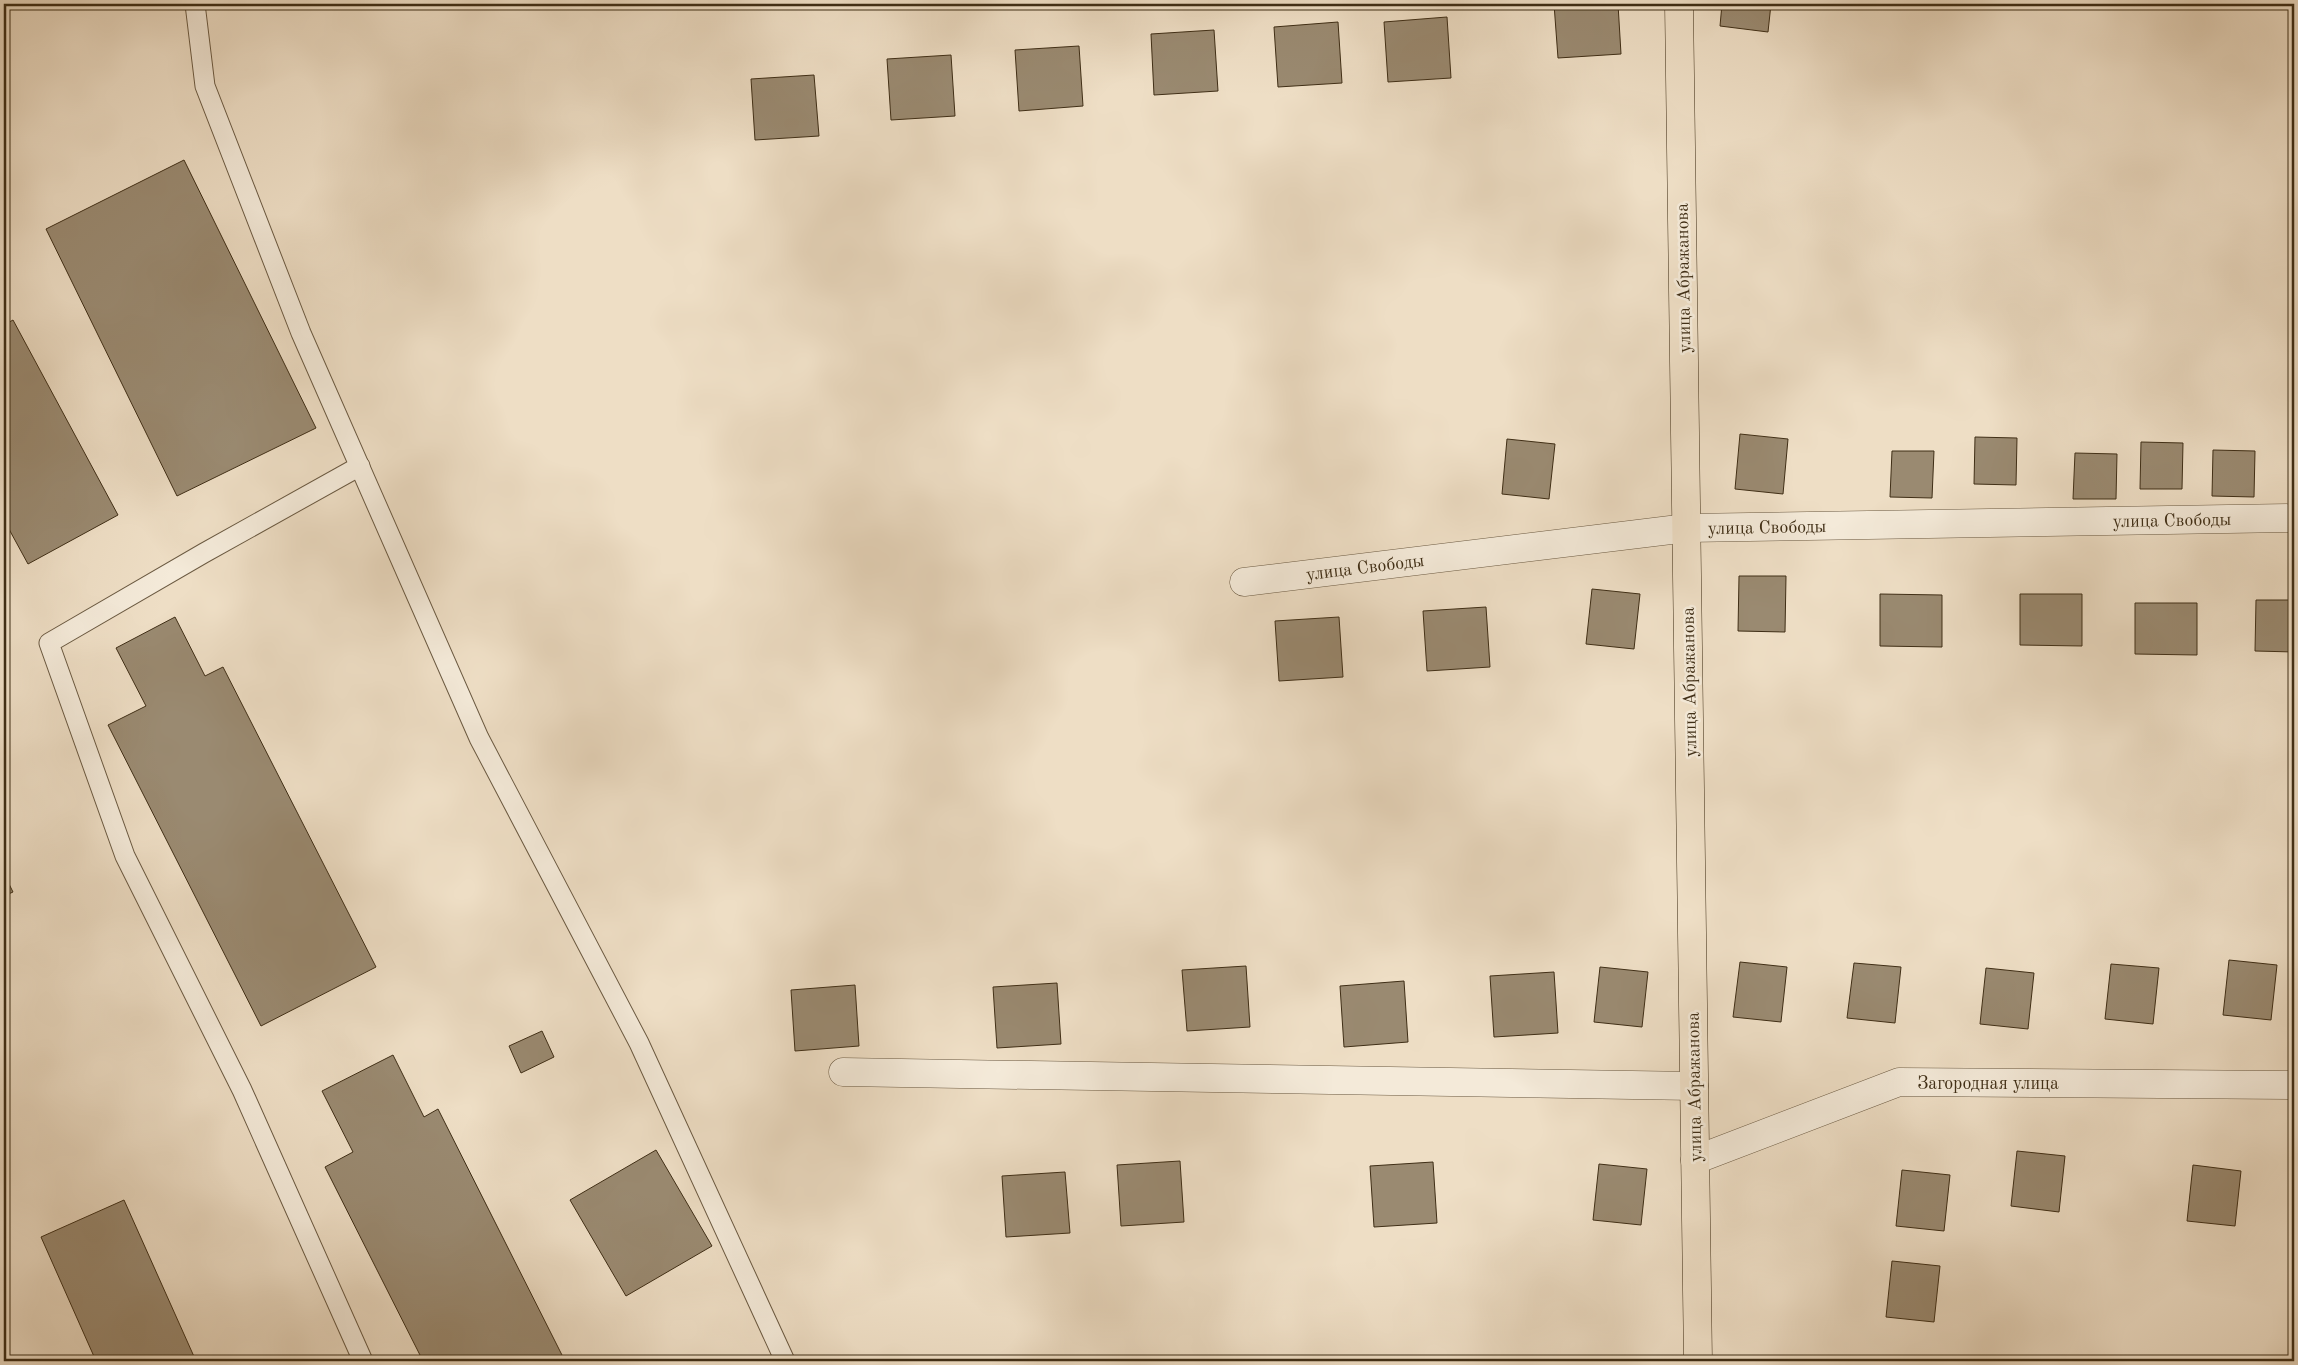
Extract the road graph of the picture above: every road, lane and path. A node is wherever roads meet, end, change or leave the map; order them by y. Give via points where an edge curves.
1 (195, 4) edge
2 (1679, 4) edge
3 (360, 466) junction
4 (2294, 518) edge
5 (1687, 528) junction
6 (1244, 582) dead end
7 (843, 1072) dead end
8 (2294, 1085) edge
9 (1694, 1086) junction
10 (1695, 1160) junction
11 (782, 1360) edge
12 (363, 1361) edge
13 (1698, 1361) edge

1 - 3 lane via 205,86 301,332
2 - 5 main road, улица Абражанова
3 - 11 lane via 479,738 639,1043
3 - 12 lane via 49,643 125,856 242,1090
4 - 5 street, улица Свободы
5 - 6 street, улица Свободы
5 - 9 main road, улица Абражанова
7 - 9 street
8 - 10 street, Загородная улица via 1899,1082
9 - 10 main road, улица Абражанова
10 - 13 main road, улица Абражанова

